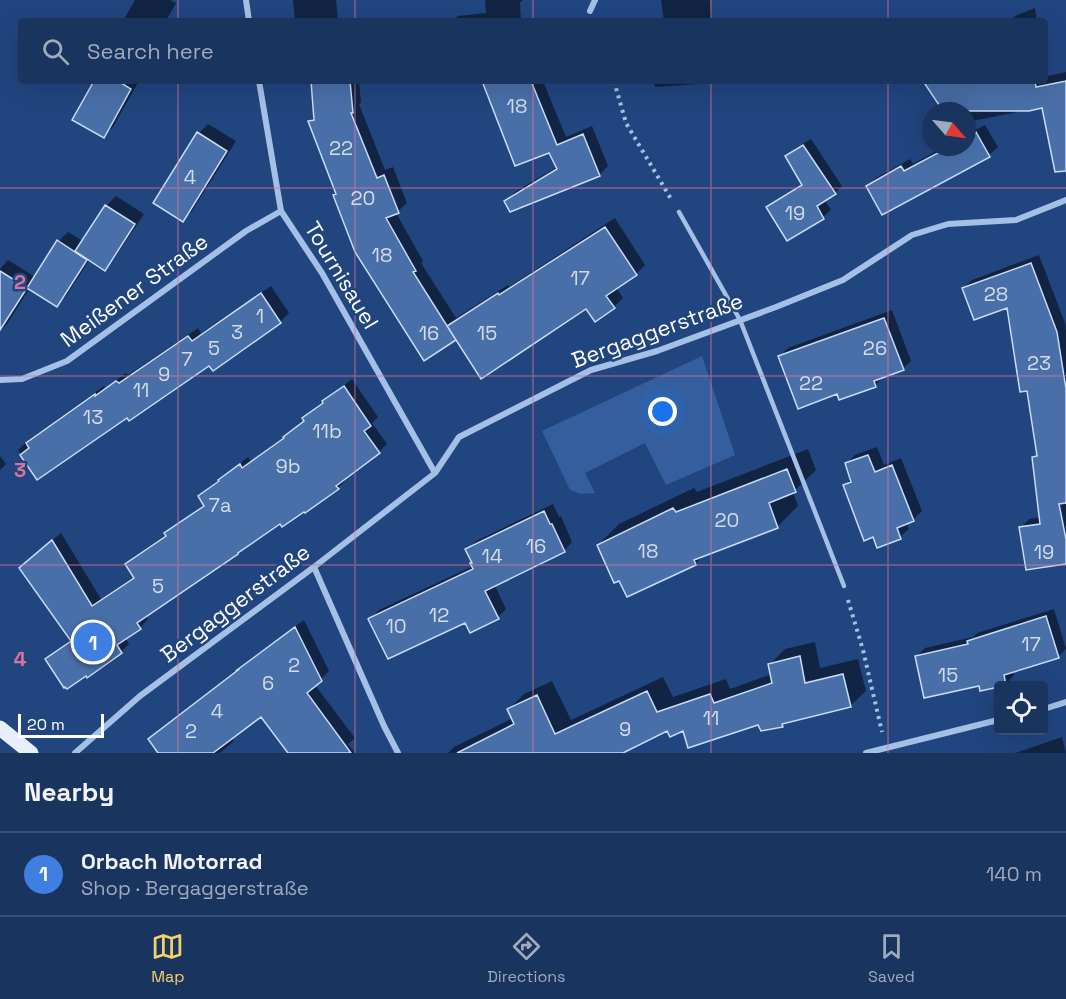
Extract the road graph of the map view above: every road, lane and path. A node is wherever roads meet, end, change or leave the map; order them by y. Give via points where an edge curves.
1 (246, 0) edge
2 (595, 0) edge
3 (590, 11) dead end
4 (249, 18) edge
5 (260, 84) edge
6 (615, 84) edge
7 (1066, 200) edge
8 (281, 211) junction
9 (679, 212) joint
10 (740, 320) junction
11 (0, 380) edge
12 (435, 473) junction
13 (314, 567) junction
14 (844, 586) joint
15 (1066, 702) edge
16 (1048, 708) edge
17 (994, 721) edge
18 (0, 728) edge
19 (886, 747) junction
20 (31, 753) edge
21 (75, 753) edge
22 (398, 753) edge
23 (866, 753) edge

1 - 4 street
2 - 3 street
5 - 8 street, Tournisauel
6 - 9 path via 626,123
7 - 10 street, Bergaggerstraße via 1016,220 948,224 912,235 843,280
8 - 11 street, Meißener Straße via 246,231 67,361 22,379
8 - 12 street, Tournisauel via 322,273
9 - 10 lane
10 - 12 street, Bergaggerstraße via 591,370 517,407 459,437
10 - 14 lane
12 - 13 street, Bergaggerstraße
13 - 21 street, Bergaggerstraße via 140,696
13 - 22 street
14 - 19 path
15 - 16 street
17 - 19 street
18 - 20 main road
19 - 23 street

